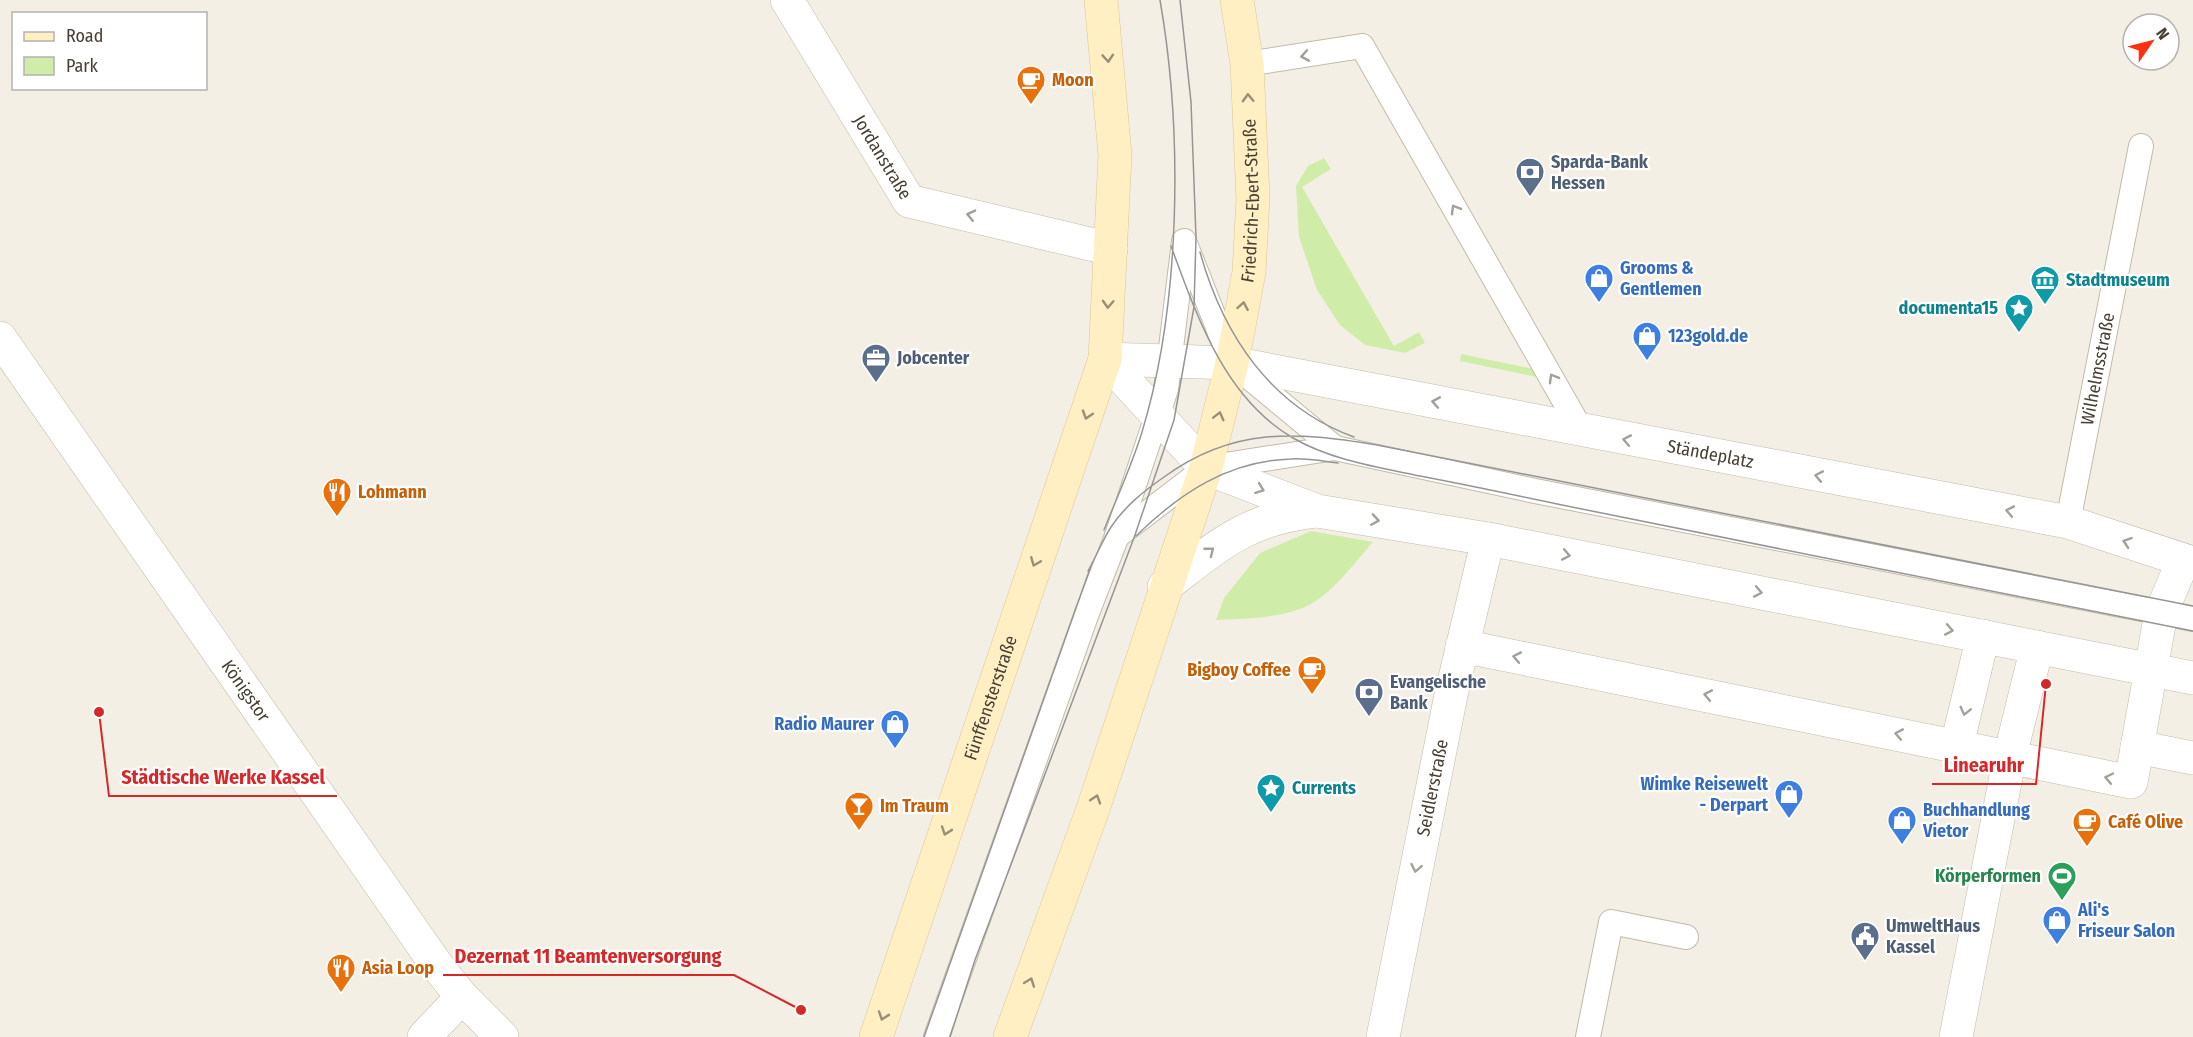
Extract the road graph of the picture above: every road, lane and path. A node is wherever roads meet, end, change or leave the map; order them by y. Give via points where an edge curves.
1 (787, 0) edge
2 (1101, 0) edge
3 (1237, 0) edge
4 (1247, 64) junction
5 (2141, 146) dead end
6 (1111, 249) junction
7 (0, 338) edge
8 (1105, 359) junction
9 (1172, 362) junction
10 (1232, 363) junction
11 (1157, 416) junction
12 (1581, 430) junction
13 (1335, 448) junction
14 (1206, 468) junction
15 (1317, 511) junction
16 (2068, 522) junction
17 (1117, 536) junction
18 (1488, 540) junction
19 (2188, 562) edge
20 (1164, 587) junction
21 (2161, 613) junction
22 (2193, 619) edge
23 (1983, 636) junction
24 (1462, 646) junction
25 (2037, 647) junction
26 (2149, 669) junction
27 (2193, 678) edge
28 (1957, 745) junction
29 (2137, 747) junction
30 (2010, 756) junction
31 (2193, 758) edge
32 (1686, 937) dead end
33 (462, 998) junction
34 (424, 1037) edge
35 (502, 1037) edge
36 (876, 1037) edge
37 (936, 1037) edge
38 (1010, 1037) edge
39 (1383, 1037) edge
40 (1588, 1037) edge
41 (1956, 1037) edge

6 -> 1 street, Jordanstraße via 909,201
2 -> 6 main road via 1115,155
3 - 4 main road, Friedrich-Ebert-Straße
10 -> 4 main road, Friedrich-Ebert-Straße via 1249,272 1253,199
12 -> 4 lane via 1362,46
5 - 16 lane, Wilhelmsstraße
6 -> 8 main road
7 - 33 street, Königstor
8 - 9 street
8 - 11 street
8 -> 36 main road, Fünffensterstraße
9 - 10 street
9 - 10 lane via 1184,241
9 - 11 lane
12 -> 10 street, Ständeplatz
10 - 13 lane
14 -> 10 main road
11 - 14 street
11 - 17 lane
16 -> 12 street, Ständeplatz
13 - 14 lane
13 - 21 lane
14 -> 15 street
14 - 17 lane
14 - 20 main road
15 -> 18 street
20 -> 15 street via 1219,544 1248,527 1280,515
19 -> 16 street, Ständeplatz
17 - 37 lane
18 -> 23 street
18 - 24 street, Seidlerstraße
19 - 21 street, Ständeplatz
38 -> 20 main road via 1093,808
21 - 22 lane
21 - 26 street, Ständeplatz
23 - 25 street
23 -> 28 street
28 -> 24 street, Ständeplatz
24 -> 39 street, Seidlerstraße
25 - 26 street
25 - 30 street
26 - 27 street
26 - 29 street, Ständeplatz
28 - 30 street, Ständeplatz
29 -> 30 street, Ständeplatz via 2131,782
29 - 31 street
30 - 41 street
32 - 40 lane via 1611,922
33 - 34 street
33 - 35 street, Königstor

